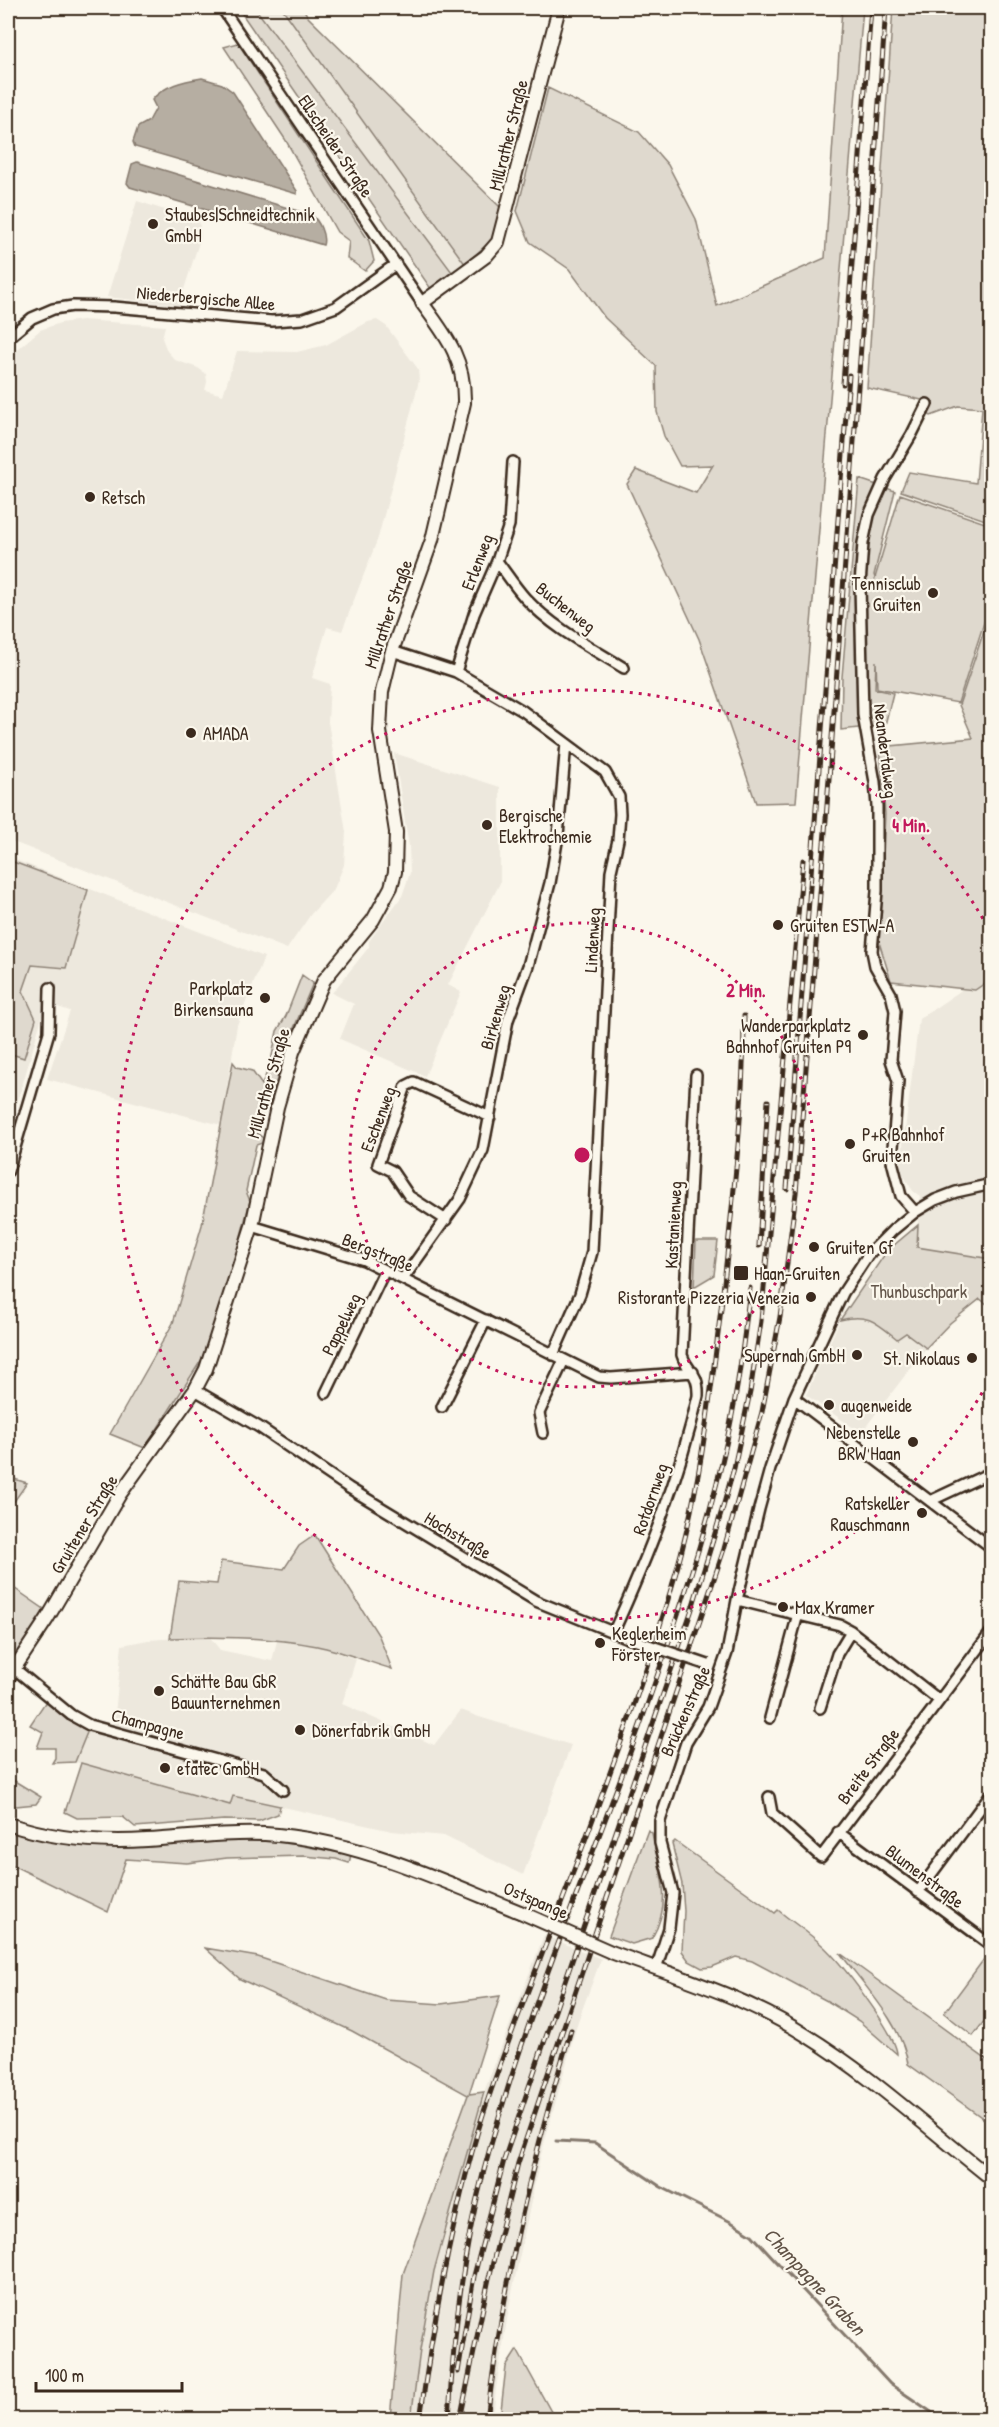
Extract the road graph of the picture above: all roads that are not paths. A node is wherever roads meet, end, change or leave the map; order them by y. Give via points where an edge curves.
1 (222, 8) edge
2 (559, 8) edge
3 (396, 264) junction
4 (422, 303) junction
5 (8, 338) edge
6 (927, 404) dead end
7 (513, 462) dead end
8 (497, 561) junction
9 (392, 651) junction
10 (624, 668) dead end
11 (456, 672) junction
12 (566, 743) junction
13 (50, 988) dead end
14 (696, 1075) dead end
15 (489, 1117) junction
16 (8, 1171) edge
17 (992, 1184) edge
18 (915, 1212) junction
19 (446, 1220) junction
20 (252, 1226) junction
21 (386, 1270) junction
22 (403, 1279) junction
23 (486, 1320) junction
24 (553, 1354) junction
25 (564, 1360) junction
26 (693, 1372) junction
27 (195, 1390) junction
28 (326, 1393) dead end
29 (794, 1398) junction
30 (442, 1407) dead end
31 (543, 1433) dead end
32 (992, 1472) edge
33 (930, 1501) junction
34 (992, 1548) edge
35 (737, 1600) junction
36 (798, 1614) junction
37 (851, 1631) junction
38 (992, 1631) edge
39 (620, 1635) junction
40 (722, 1670) junction
41 (11, 1673) edge
42 (939, 1700) junction
43 (820, 1708) dead end
44 (770, 1719) dead end
45 (283, 1790) dead end
46 (990, 1795) dead end
47 (769, 1797) dead end
48 (8, 1824) edge
49 (838, 1832) junction
50 (918, 1892) junction
51 (992, 1946) edge
52 (656, 1969) junction
53 (992, 2179) edge

1 - 3 street, Ellscheider Straße
2 - 4 main road, Millrather Straße via 498,242 486,256
3 - 4 street, Ellscheider Straße
3 - 5 street, Niederbergische Allee via 336,308 302,319 272,321 73,306 38,315
4 - 9 main road, Millrather Straße via 459,361 465,384 464,403 432,540
6 - 18 street, Neandertalweg via 880,487 869,515 860,585 863,715 877,806 872,951 895,1011 891,1060 898,1087 892,1161 901,1196
7 - 8 street, Erlenweg via 509,525
8 - 10 street, Buchenweg via 542,614
8 - 11 street, Erlenweg via 474,614
9 - 11 street, Lindenweg
9 - 20 main road, Millrather Straße via 382,692 380,731 396,832 395,872 377,915 324,980 304,1022 285,1075
11 - 12 street, Lindenweg via 524,711
12 - 15 street, Birkenweg via 550,883 528,966 508,1020
12 - 24 street, Lindenweg via 605,772 619,796 620,814 611,871 591,1252 580,1294
13 - 16 street via 49,1032
14 - 26 street, Kastanienweg via 682,1354
15 - 19 street, Birkenweg via 483,1150 471,1179
15 - 19 street, Eschenweg via 414,1082 406,1086 378,1164 392,1171 409,1196
17 - 18 street, Brückenstraße via 956,1192
18 - 29 street, Brückenstraße via 868,1256 852,1278
19 - 22 street, Birkenweg
20 - 21 street, Bergstraße
20 - 27 main road, Millrather Straße via 213,1351
21 - 22 street, Bergstraße
21 - 28 street, Pappelweg
22 - 23 street, Bergstraße
23 - 24 street, Bergstraße
23 - 30 street
24 - 25 street, Bergstraße
25 - 26 street, Bergstraße via 611,1378
25 - 31 street via 539,1413
26 - 39 street, Rotdornweg via 698,1396 674,1483
27 - 39 street, Hochstraße via 501,1581 552,1609
27 - 41 main road, Gruitener Straße via 114,1504 67,1588
29 - 33 street
29 - 35 street, Brückenstraße via 770,1469
32 - 33 street
33 - 34 street
35 - 36 street
35 - 40 street, Brückenstraße via 732,1638
36 - 37 street
36 - 44 street
37 - 42 street
37 - 43 street via 837,1654
38 - 42 street, Breite Straße
39 - 40 street, Hochstraße, bridge
40 - 52 street, Brückenstraße via 708,1707 686,1743 660,1821 660,1843 673,1893 669,1928
41 - 45 street, Champagne via 88,1725 264,1773
42 - 49 street, Breite Straße
46 - 50 street
47 - 49 street, Breite Straße via 772,1813 821,1857
48 - 52 main road, Ostspange, bridge via 90,1840 241,1834 320,1841 379,1856
49 - 50 street, Blumenstraße
50 - 51 street, Blumenstraße
52 - 53 main road, Ostspange via 763,2011 803,2033

